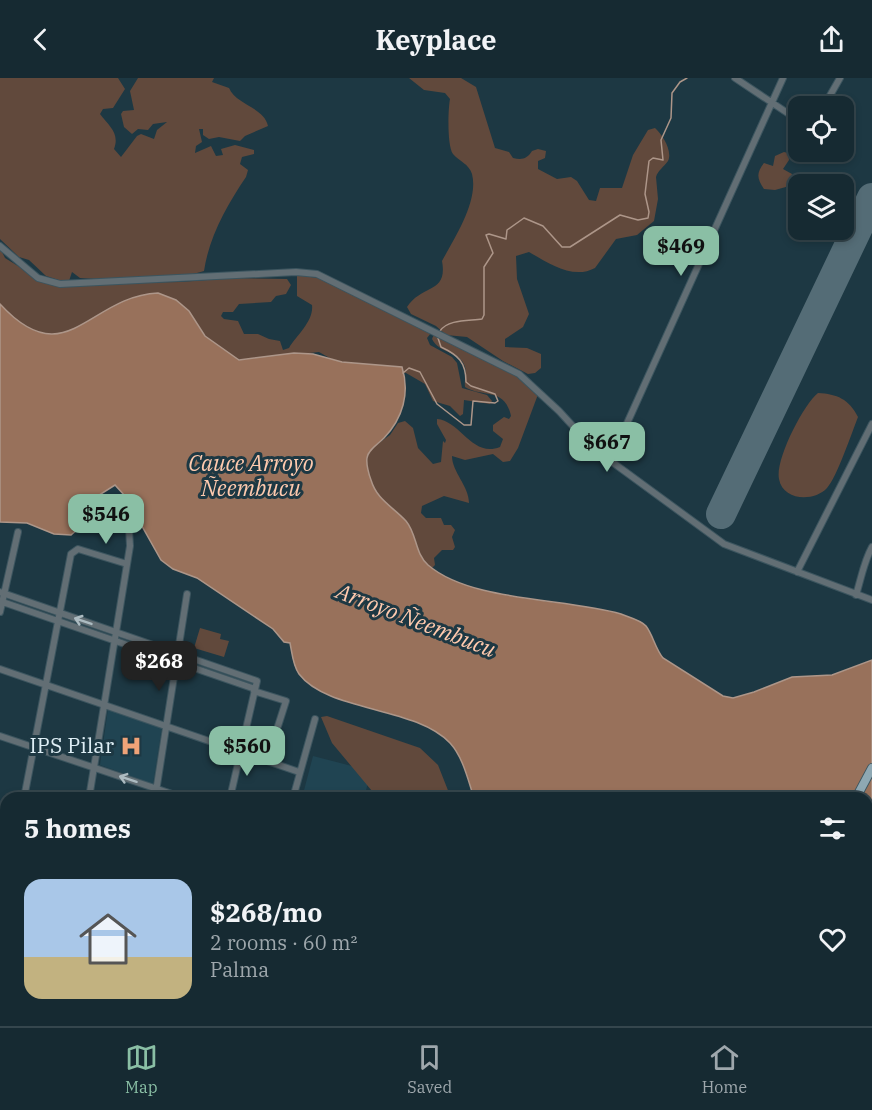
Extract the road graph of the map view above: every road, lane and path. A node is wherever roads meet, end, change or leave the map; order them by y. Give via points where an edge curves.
1 (735, 78) edge
2 (783, 78) edge
3 (840, 78) edge
4 (830, 96) edge
5 (774, 103) junction
6 (788, 113) edge
7 (0, 246) edge
8 (872, 424) edge
9 (610, 461) junction
10 (129, 529) dead end
11 (18, 532) dead end
12 (872, 547) edge
13 (127, 564) junction
14 (797, 572) junction
15 (2, 592) edge
16 (187, 594) dead end
17 (856, 595) junction
18 (872, 600) edge
19 (1, 601) edge
20 (0, 612) edge
21 (60, 613) junction
22 (59, 621) junction
23 (116, 632) junction
24 (115, 640) junction
25 (176, 657) junction
26 (0, 669) edge
27 (46, 684) junction
28 (255, 687) junction
29 (105, 704) junction
30 (315, 718) dead end
31 (166, 725) junction
32 (278, 726) dead end
33 (0, 736) edge
34 (35, 748) junction
35 (241, 750) junction
36 (94, 768) junction
37 (872, 768) edge
38 (299, 772) junction
39 (157, 788) junction
40 (25, 792) edge
41 (91, 792) edge
42 (156, 792) edge
43 (168, 792) edge
44 (231, 792) edge
45 (294, 792) edge
46 (859, 792) edge

1 - 5 street
2 - 5 street
3 - 4 street
5 - 6 street
5 - 9 street
7 - 9 street via 38,278 60,284 307,272 325,278 519,374
8 - 14 street
9 - 14 street via 724,544
10 - 13 street
11 - 15 street
12 - 17 street
13 - 21 street via 78,549 70,554
13 - 23 street
14 - 17 street
15 - 19 street
15 - 21 street
16 - 25 street
17 - 18 street
19 - 20 street
19 - 22 street
21 - 22 street
23 -> 21 street
22 - 24 street
22 - 27 street
23 - 24 street
23 - 25 street
24 - 25 street
24 - 29 street
25 - 28 street
25 - 31 street
26 - 27 street
27 - 29 street
27 - 34 street
28 - 32 street via 286,702
28 - 35 street
29 - 31 street
29 - 36 street
30 - 38 street
31 - 35 street
31 - 39 street
33 - 34 street
34 - 36 street
34 - 40 street
35 - 38 street
35 - 44 street
39 -> 36 street
36 - 41 street
37 - 46 main road
38 - 45 street
39 - 42 street
39 - 43 street

